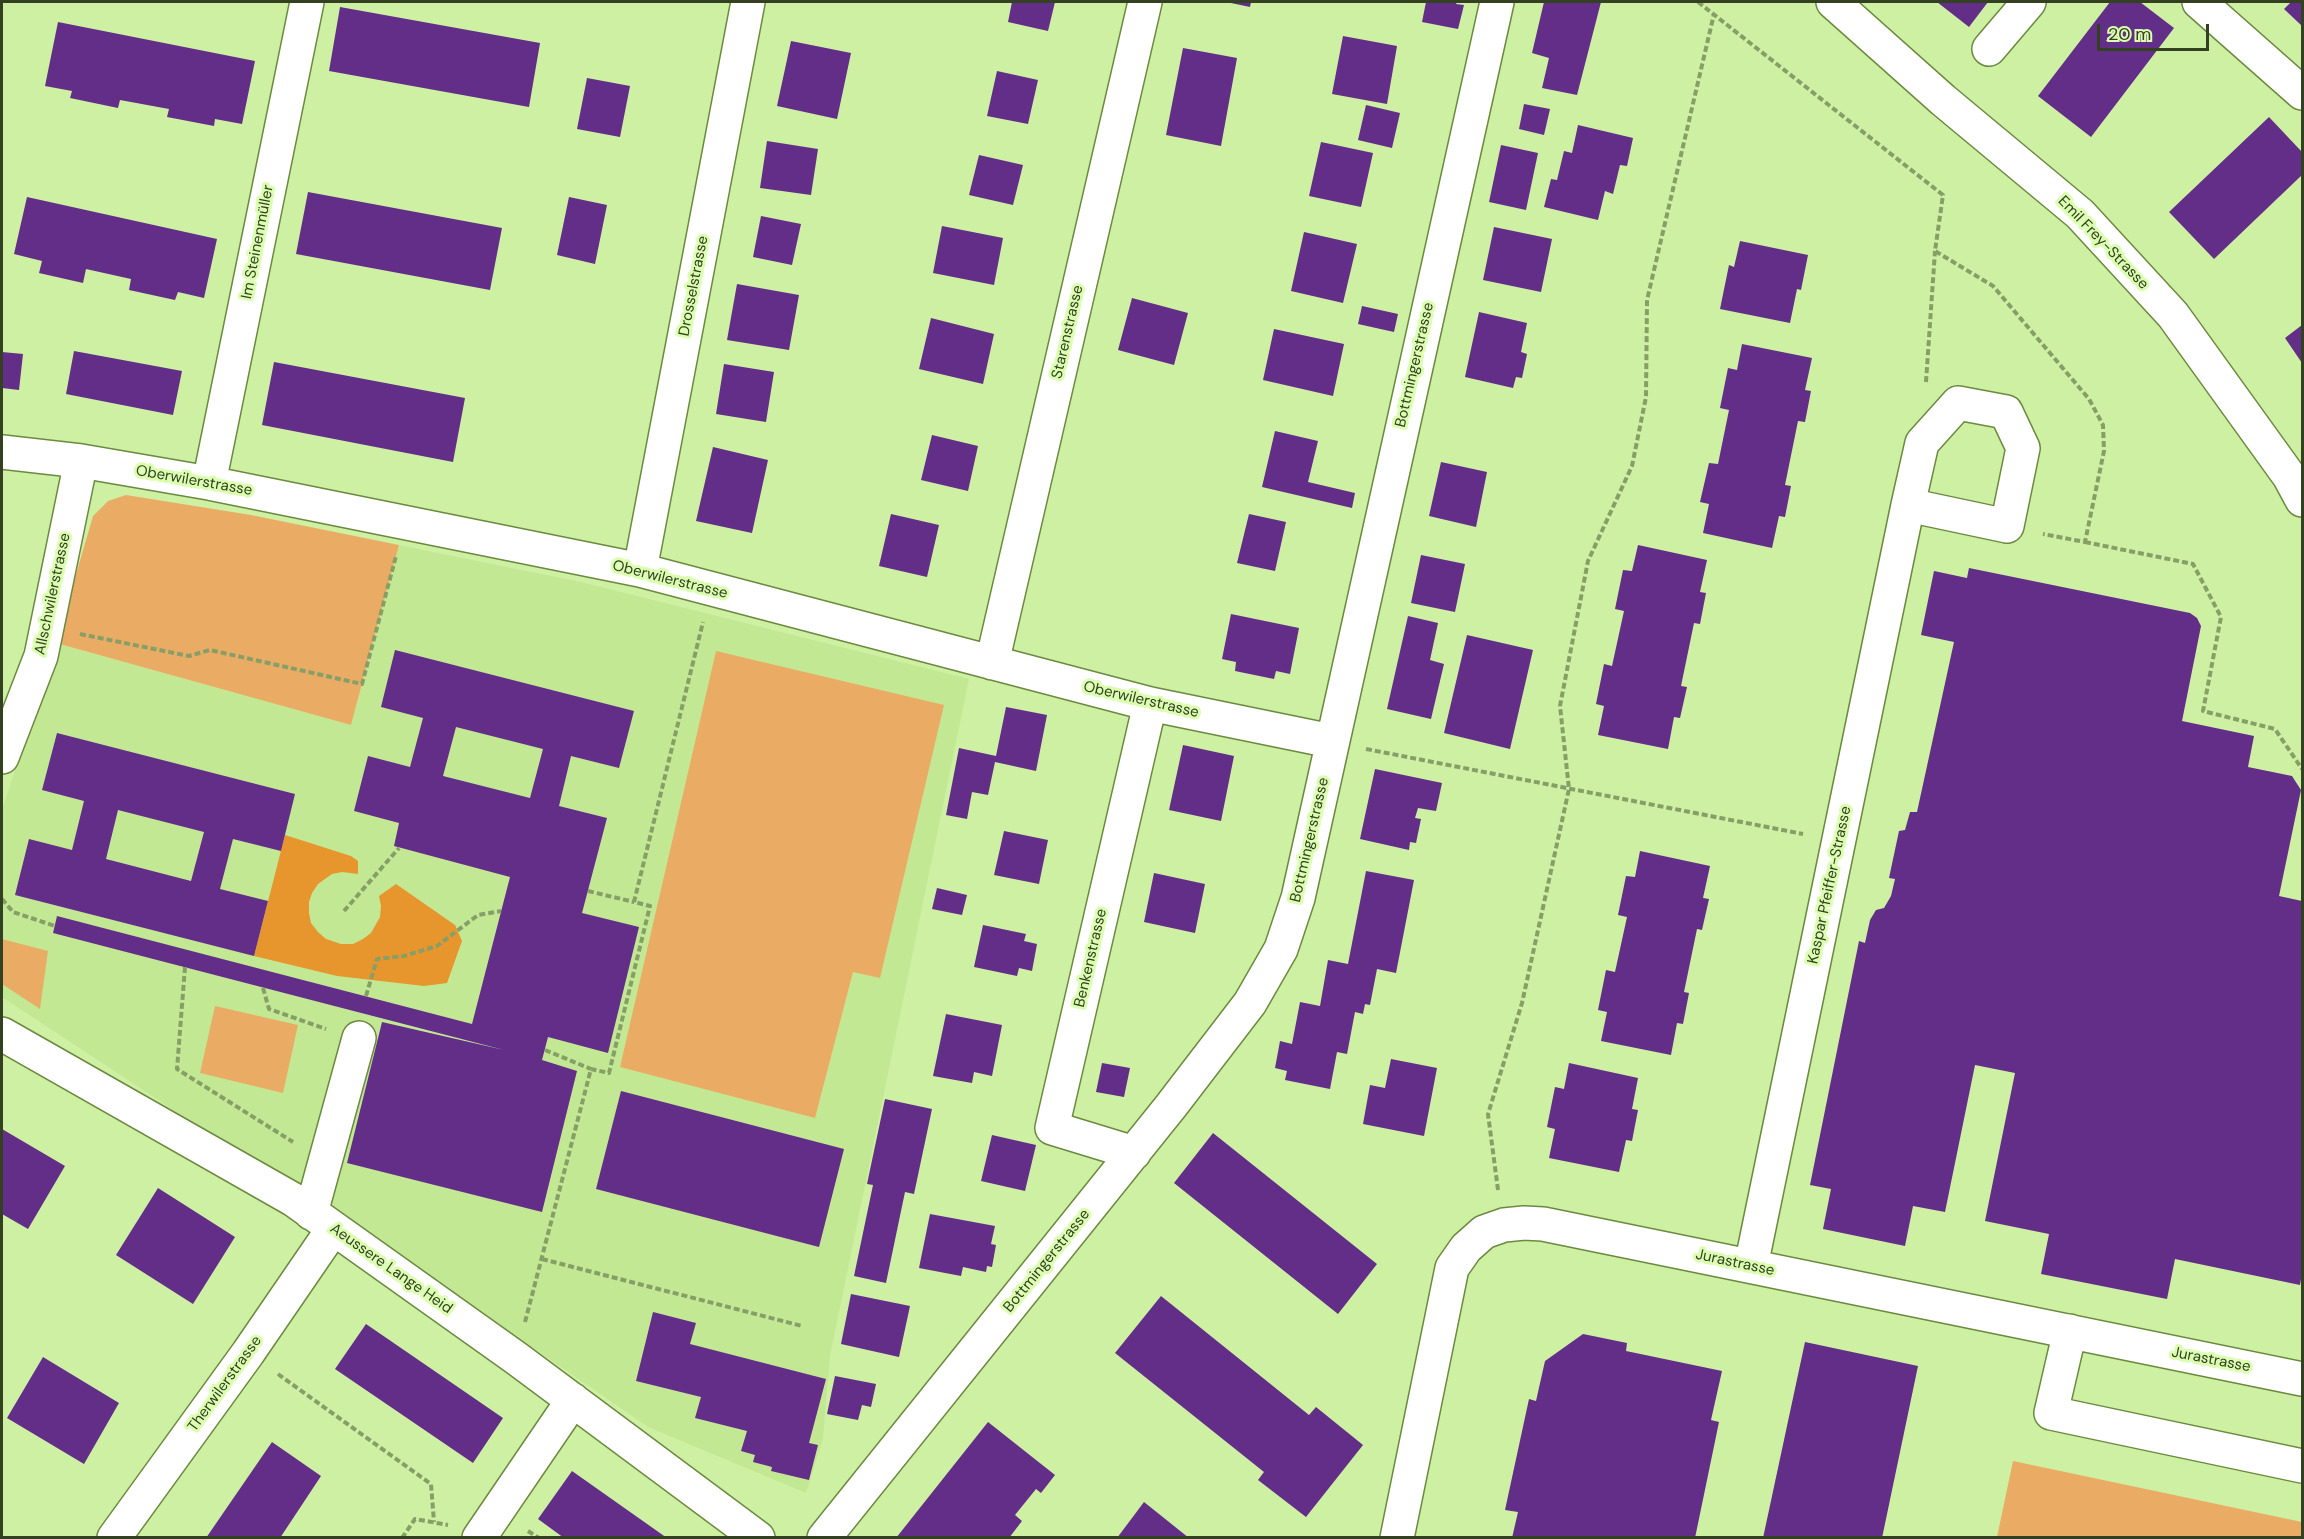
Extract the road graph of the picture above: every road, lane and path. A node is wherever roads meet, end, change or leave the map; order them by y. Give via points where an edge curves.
1 (307, 2) edge
2 (748, 2) edge
3 (1145, 2) edge
4 (1497, 2) edge
5 (1698, 2) edge
6 (1833, 2) edge
7 (2029, 2) edge
8 (2199, 2) edge
9 (1714, 14) junction
10 (1989, 49) dead end
11 (2302, 93) edge
12 (1935, 251) junction
13 (1926, 387) dead end
14 (2, 452) edge
15 (81, 461) junction
16 (209, 483) junction
17 (2302, 500) edge
18 (1908, 505) junction
19 (404, 522) junction
20 (2007, 526) junction
21 (2085, 542) junction
22 (640, 570) junction
23 (711, 590) junction
24 (47, 627) junction
25 (992, 663) junction
26 (1150, 704) junction
27 (1331, 741) junction
28 (2, 757) edge
29 (2302, 769) edge
30 (1569, 789) junction
31 (1839, 841) junction
32 (399, 848) dead end
33 (588, 891) dead end
34 (2, 899) edge
35 (634, 902) junction
36 (344, 911) dead end
37 (501, 911) dead end
38 (55, 926) dead end
39 (185, 967) dead end
40 (262, 988) dead end
41 (366, 996) dead end
42 (2, 1034) edge
43 (359, 1038) joint
44 (545, 1050) dead end
45 (591, 1069) junction
46 (1134, 1153) junction
47 (327, 1156) junction
48 (322, 1221) junction
49 (1484, 1232) junction
50 (542, 1259) junction
51 (1752, 1266) junction
52 (801, 1326) dead end
53 (2070, 1331) junction
54 (248, 1353) junction
55 (516, 1358) junction
56 (2302, 1378) edge
57 (573, 1400) junction
58 (2302, 1466) edge
59 (434, 1522) junction
60 (481, 1534) edge
61 (114, 1538) edge
62 (402, 1538) edge
63 (758, 1538) edge
64 (824, 1538) edge
65 (1396, 1538) edge

1 - 16 street, Im Steinenmüller
2 - 22 street, Drosselstrasse
3 - 25 street, Starenstrasse
4 - 27 street, Bottmingerstrasse
5 - 9 path
6 - 17 street, Emil Frey-Strasse via 2080,214 2173,315 2289,476
7 - 10 street
8 - 11 street
9 - 12 path via 1943,195
9 - 30 path via 1647,300 1646,398 1632,466 1588,561 1560,706
12 - 13 path
12 - 21 path via 1993,286 2090,399 2103,426 2104,452
14 - 15 street, Oberwilerstrasse
15 - 16 street, Oberwilerstrasse
15 - 24 street, Allschwilerstrasse
16 - 19 street, Oberwilerstrasse
18 - 20 street
18 - 20 street, Kaspar Pfeiffer-Strasse via 1922,443 1958,403 2006,412 2023,448
18 - 31 street, Kaspar Pfeiffer-Strasse
19 - 22 street, Oberwilerstrasse
19 - 24 path via 362,684 210,650 189,656
20 - 21 path
21 - 29 path via 2193,564 2221,617 2203,711 2275,729
22 - 23 street, Oberwilerstrasse
23 - 25 street, Oberwilerstrasse
23 - 35 path
24 - 28 street, Allschwilerstrasse via 41,656
25 - 26 street, Oberwilerstrasse
26 - 27 street, Oberwilerstrasse
26 - 46 street, Benkenstrasse via 1052,1128
27 - 30 path
27 - 46 street, Bottmingerstrasse via 1298,898 1281,949 1250,1003
30 - 31 path
30 - 49 path via 1522,1004 1488,1114 1499,1199
31 - 51 street, Kaspar Pfeiffer-Strasse
32 - 36 path
33 - 35 path
34 - 38 path via 13,912
35 - 45 path via 650,906 609,1073
37 - 41 path via 478,915 437,946 378,959
39 - 47 path via 177,1069 298,1145
40 - 43 path via 269,1010
42 - 48 street, Aeussere Lange Heid via 294,1200
43 - 47 street, Therwilerstrasse
44 - 45 path
45 - 50 path
46 - 64 street, Bottmingerstrasse
47 - 48 street, Therwilerstrasse
48 - 54 street, Therwilerstrasse
48 - 55 street, Aeussere Lange Heid
49 - 51 street, Jurastrasse via 1524,1222 1543,1224
49 - 65 street, Jurastrasse via 1452,1268
50 - 52 path
50 - 55 path
51 - 53 street, Jurastrasse
53 - 56 street, Jurastrasse
53 - 58 street via 2051,1413
54 - 59 path via 431,1484
54 - 61 street, Therwilerstrasse
55 - 57 street, Aeussere Lange Heid
57 - 60 street
57 - 63 street, Aeussere Lange Heid
59 - 60 path
59 - 62 path via 415,1519

